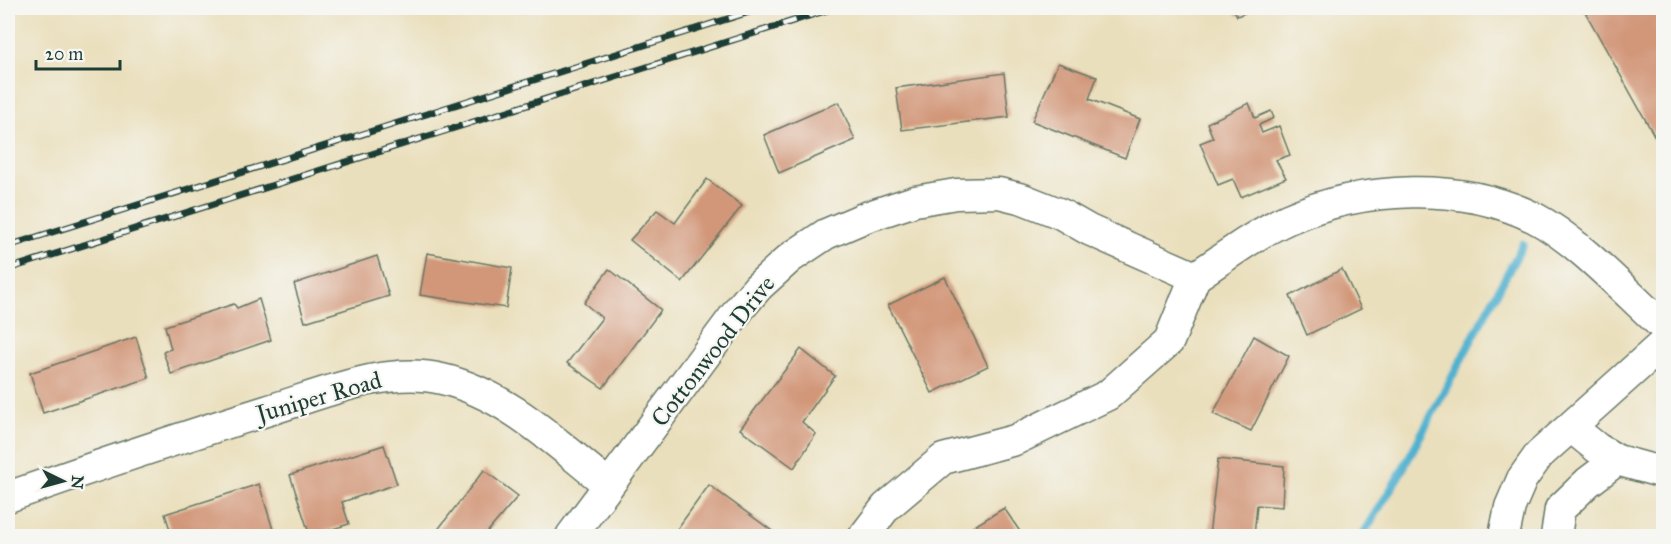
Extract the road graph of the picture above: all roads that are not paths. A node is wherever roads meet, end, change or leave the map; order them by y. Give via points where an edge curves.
1 (1195, 277) junction
2 (1664, 327) edge
3 (1664, 343) edge
4 (1571, 427) junction
5 (1617, 460) junction
6 (1664, 473) edge
7 (609, 485) junction
8 (8, 497) edge
9 (571, 537) edge
10 (864, 537) edge
11 (1504, 537) edge
12 (1556, 537) edge

1 - 2 street via 1287,220 1322,207 1368,196 1415,192 1461,195 1500,204 1536,219 1571,242
1 - 7 street, Cottonwood Drive via 1061,214 999,193 956,194 915,201 866,217 826,234 790,258 758,287
1 - 10 street via 1169,341 1108,395 1015,440 943,459 886,507
3 - 4 street
4 - 5 street
4 - 11 street via 1539,455 1522,479 1510,507
5 - 6 street
5 - 12 street via 1560,509
7 - 8 street, Juniper Road via 508,406 467,386 405,374 364,381 237,420
7 - 9 street, Cottonwood Drive

